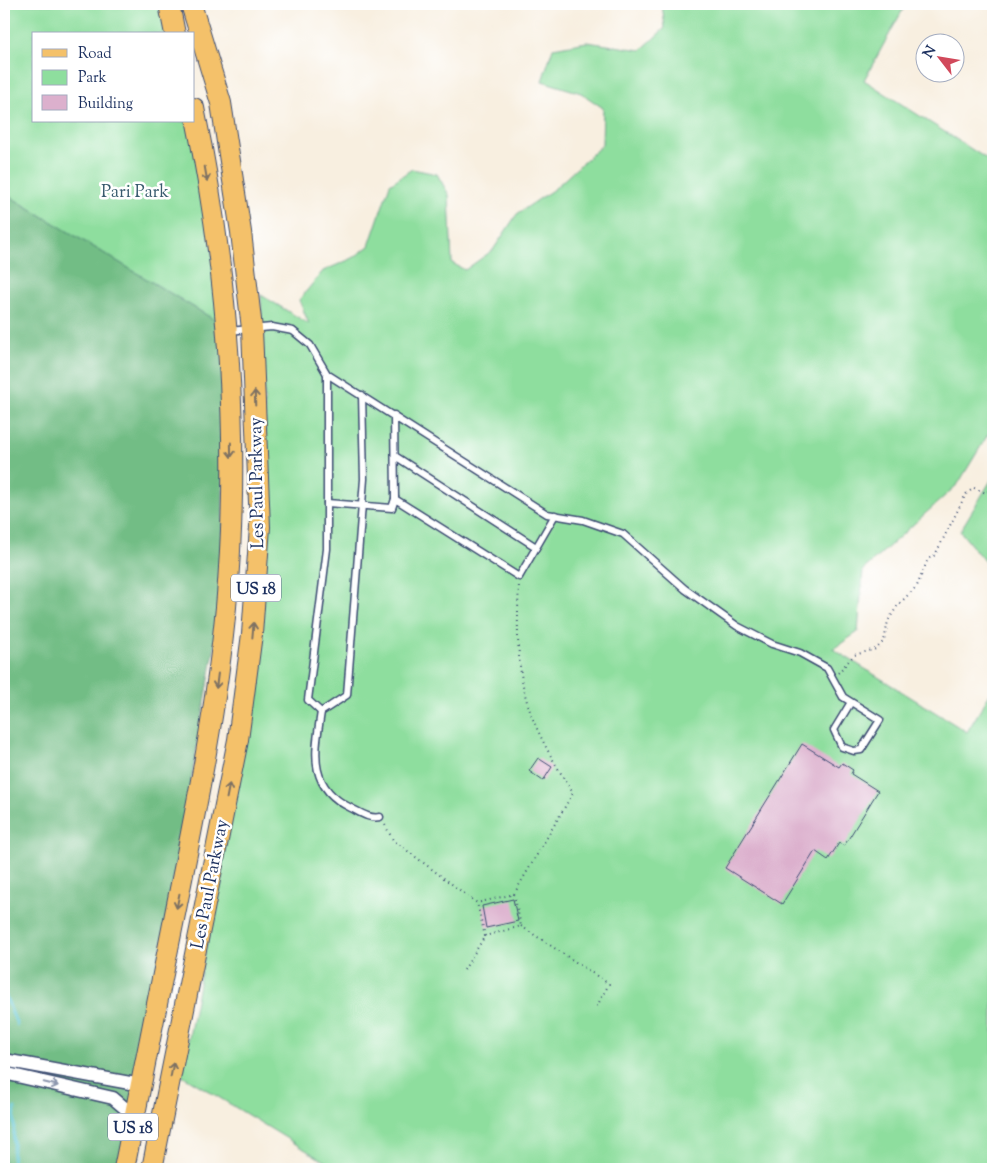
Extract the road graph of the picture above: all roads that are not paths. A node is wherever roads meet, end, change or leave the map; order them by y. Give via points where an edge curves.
1 (191, 4) edge
2 (195, 114) edge
3 (252, 329) junction
4 (226, 331) junction
5 (327, 374) junction
6 (362, 395) junction
7 (394, 415) junction
8 (394, 456) junction
9 (395, 499) junction
10 (327, 503) junction
11 (362, 505) junction
12 (555, 515) junction
13 (536, 546) junction
14 (851, 702) junction
15 (321, 712) junction
16 (380, 817) road end
17 (4, 1060) edge
18 (4, 1073) edge
19 (141, 1085) junction
20 (132, 1128) junction
21 (124, 1169) edge
22 (142, 1169) edge
23 (152, 1169) edge

1 - 3 main road, Les Paul Parkway / US 18 via 221,103
2 -> 4 main road, Les Paul Parkway / US 18 via 212,209
3 - 4 lane
3 - 5 lane via 272,327 293,331 310,346
23 -> 3 main road, Les Paul Parkway / US 18 via 238,740 252,634 260,527
4 -> 19 main road, Les Paul Parkway / US 18 via 232,482 226,606 212,723
5 - 6 lane
5 - 10 lane
6 - 7 lane
6 - 11 lane
7 - 8 lane
7 - 12 lane via 547,514
8 - 9 lane
8 - 13 lane
9 - 11 lane via 392,508
9 - 13 lane via 519,577
10 - 11 lane
10 - 15 lane via 327,549 308,700
11 - 15 lane via 347,695
12 - 13 lane
12 - 14 lane via 583,520 623,534 686,589 737,626 827,668 843,696
14 - 14 lane via 880,720 861,750 854,752 842,747 834,730
15 - 16 lane via 314,755 321,781 340,803 372,818
17 - 19 street
18 -> 20 street via 113,1098 126,1109
19 - 20 main road, Les Paul Parkway / US 18
19 - 22 main road via 150,1090 154,1098
20 - 21 main road, Les Paul Parkway / US 18

